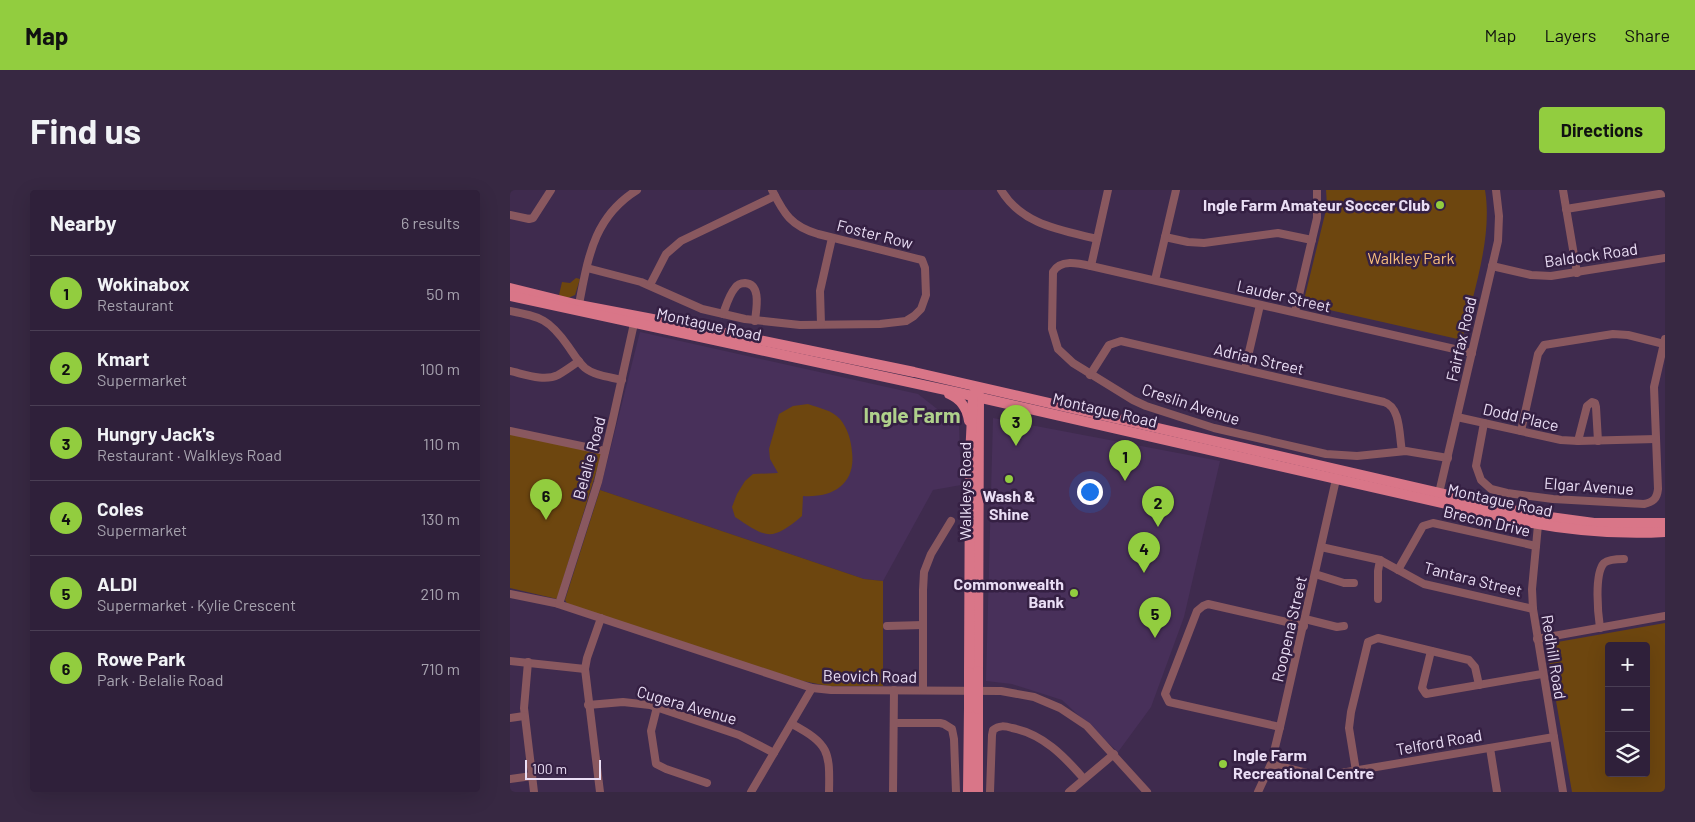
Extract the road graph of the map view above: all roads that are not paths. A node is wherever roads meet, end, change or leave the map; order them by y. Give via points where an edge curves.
1 (551, 190) edge
2 (637, 190) edge
3 (1001, 190) edge
4 (1108, 190) edge
5 (1176, 190) edge
6 (1317, 190) edge
7 (1496, 190) edge
8 (1563, 190) edge
9 (1625, 190) edge
10 (626, 193) edge
11 (774, 193) edge
12 (1640, 193) edge
13 (1665, 193) edge
14 (1626, 199) junction
15 (1566, 208) junction
16 (510, 215) edge
17 (1165, 237) junction
18 (832, 238) junction
19 (1097, 239) junction
20 (1312, 240) junction
21 (1665, 258) edge
22 (1091, 266) junction
23 (1492, 266) junction
24 (588, 268) junction
25 (1577, 273) junction
26 (1155, 280) junction
27 (650, 285) junction
28 (510, 288) edge
29 (510, 296) edge
30 (1260, 305) junction
31 (578, 308) junction
32 (510, 311) edge
33 (1294, 312) junction
34 (723, 314) junction
35 (635, 320) junction
36 (755, 321) junction
37 (821, 324) junction
38 (1664, 342) edge
39 (1472, 353) junction
40 (579, 361) junction
41 (1245, 369) junction
42 (510, 371) edge
43 (1090, 375) junction
44 (1656, 376) junction
45 (1665, 378) edge
46 (622, 380) junction
47 (934, 388) junction
48 (977, 393) junction
49 (1017, 406) junction
50 (1457, 416) junction
51 (980, 421) junction
52 (1484, 423) junction
53 (510, 431) edge
54 (1521, 431) junction
55 (971, 437) junction
56 (1656, 439) junction
57 (1578, 441) junction
58 (1598, 441) junction
59 (605, 451) junction
60 (1402, 451) junction
61 (1448, 458) junction
62 (1338, 475) junction
63 (1438, 497) junction
64 (951, 520) dead end
65 (1539, 520) junction
66 (1665, 523) edge
67 (1665, 532) edge
68 (1536, 546) junction
69 (1321, 547) junction
70 (1624, 559) dead end
71 (1380, 560) junction
72 (1398, 570) junction
73 (1316, 574) junction
74 (1354, 583) dead end
75 (510, 594) edge
76 (1378, 600) dead end
77 (559, 604) junction
78 (1533, 609) junction
79 (1665, 616) edge
80 (601, 618) junction
81 (1304, 622) junction
82 (923, 625) junction
83 (887, 626) dead end
84 (1344, 626) dead end
85 (1600, 628) junction
86 (1537, 639) junction
87 (1431, 651) junction
88 (510, 661) edge
89 (528, 662) junction
90 (585, 669) junction
91 (974, 671) junction
92 (1542, 674) junction
93 (1479, 685) junction
94 (812, 688) junction
95 (894, 690) junction
96 (923, 690) junction
97 (588, 705) junction
98 (657, 708) junction
99 (974, 708) junction
100 (524, 716) junction
101 (510, 718) edge
102 (894, 723) junction
103 (792, 724) junction
104 (1280, 728) junction
105 (1554, 737) junction
106 (1490, 748) junction
107 (774, 753) junction
108 (1114, 754) junction
109 (1271, 764) junction
110 (1356, 771) junction
111 (532, 776) junction
112 (510, 779) edge
113 (1084, 779) junction
114 (707, 783) dead end
115 (534, 792) edge
116 (600, 792) edge
117 (751, 792) edge
118 (830, 792) edge
119 (893, 792) edge
120 (956, 792) edge
121 (968, 792) edge
122 (978, 792) edge
123 (990, 792) edge
124 (1069, 792) edge
125 (1147, 792) edge
126 (1258, 792) edge
127 (1497, 792) edge
128 (1563, 792) edge

1 - 16 street via 533,218
2 - 10 street
3 - 19 street via 1015,208 1036,222
4 - 19 street
5 - 17 street
6 - 20 street via 1317,218
7 - 23 street, Fairfax Road via 1499,227
8 - 15 street
9 - 14 street
10 - 24 street via 601,225
11 - 18 street, Foster Row via 793,223
11 - 27 street via 674,245 662,259
12 - 13 street
12 - 14 street
14 - 15 street
15 - 25 street
17 - 20 street via 1204,242 1275,233
17 - 26 street
18 - 37 street via 820,291
18 - 37 street, Foster Row via 922,260 925,299 918,313 906,321
19 - 22 street
20 - 33 street
21 - 25 street, Baldock Road
22 - 26 street, Lauder Street
22 - 43 street, Creslin Avenue via 1061,264 1052,274 1053,334 1058,349
23 - 25 street, Baldock Road via 1540,276
23 - 39 street, Fairfax Road
24 - 27 street, Foster Row
24 - 31 street
26 - 30 street, Lauder Street
27 - 34 street, Foster Row via 694,306
28 - 31 main road, Montague Road
29 - 31 main road, Montague Road
30 - 33 street, Lauder Street
30 - 41 street
31 - 35 main road, Montague Road
32 - 40 street via 534,316 552,326
33 - 39 street, Lauder Street
34 - 36 street, Foster Row
34 - 36 street via 735,288 747,283 756,292
35 - 46 street, Belalie Road
35 - 47 main road, Montague Road
35 - 48 main road, Montague Road
36 - 37 street, Foster Row
38 - 44 street, Elgar Avenue
38 - 54 street via 1613,334 1544,345 1538,354
39 - 50 street, Fairfax Road
40 - 42 street via 552,377
40 - 46 street via 590,371
41 - 43 street, Adrian Street via 1118,341 1106,348
41 - 60 street, Adrian Street via 1388,403 1396,412
43 - 60 street, Creslin Avenue via 1146,406 1221,430 1326,454 1357,456
44 - 45 street
44 - 56 street, Elgar Avenue
46 - 59 street, Belalie Road
47 - 48 main road, Montague Road
47 - 55 main road via 963,404
48 - 49 main road, Montague Road
48 - 51 main road, Walkleys Road
48 - 55 main road, Walkleys Road
48 - 62 main road, Montague Road
49 - 51 main road via 992,405 984,411
49 - 62 main road, Montague Road
50 - 52 street, Dodd Place
50 - 61 street, Fairfax Road
51 - 91 main road, Walkleys Road
52 - 54 street, Dodd Place
52 - 56 street, Elgar Avenue via 1476,462 1480,480 1494,490 1553,499 1651,502 1658,493
53 - 59 street
54 - 57 street, Dodd Place
55 - 91 main road, Walkleys Road
56 - 58 street, Dodd Place
57 - 58 street, Dodd Place
57 - 58 street, Dodd Place via 1587,406 1592,402 1596,407
59 - 77 street, Belalie Road
60 - 61 street, Creslin Avenue
61 - 63 street, Fairfax Road
62 - 63 main road, Montague Road
62 - 69 street, Roopena Street
63 - 65 main road, Montague Road
64 - 82 street via 925,569
65 - 66 main road, Montague Road
65 - 67 main road, Montague Road via 1584,531
65 - 68 street, Redhill Road
68 - 72 street, Brecon Drive via 1433,522 1423,526
68 - 78 street, Redhill Road
69 - 71 street, Tantara Street
69 - 73 street, Roopena Street
70 - 85 street via 1609,561 1602,568 1597,603
71 - 72 street, Tantara Street
71 - 76 street
72 - 78 street, Tantara Street via 1424,584
73 - 74 street
73 - 81 street, Roopena Street
75 - 77 street, Beovich Road
77 - 80 street, Beovich Road
78 - 86 street, Redhill Road
79 - 85 street
80 - 90 street
80 - 94 street, Beovich Road
81 - 84 street
81 - 104 street, Roopena Street
81 - 104 street via 1208,604 1202,606 1196,612 1165,694 1169,702
82 - 83 street
82 - 96 street
85 - 86 street
86 - 92 street, Redhill Road
87 - 93 street via 1469,660
87 - 93 street via 1422,688 1426,694
87 - 110 street via 1378,638 1368,642 1349,728
88 - 89 street
89 - 90 street
89 - 100 street
90 - 97 street
91 - 99 main road, Walkleys Road, bridge
92 - 93 street
92 - 105 street, Redhill Road
94 - 95 street, Beovich Road
94 - 103 street
95 - 96 street, Beovich Road
95 - 102 street
96 - 108 street, Beovich Road via 1002,691 1041,699 1088,726
97 - 98 street, Cugera Avenue via 629,702
97 - 116 street
98 - 107 street, Cugera Avenue via 739,735
98 - 114 street via 651,731 656,764
99 - 121 main road, Walkleys Road
99 - 122 main road, Walkleys Road
100 - 101 street
100 - 111 street
102 - 119 street
102 - 120 street via 940,723 952,728
103 - 107 street
103 - 118 street via 824,747 830,766
104 - 109 street, Roopena Street
105 - 106 street, Telford Road
105 - 128 street, Redhill Road
106 - 110 street, Telford Road
106 - 127 street
107 - 117 street
108 - 113 street
108 - 125 street, Beovich Road
109 - 110 street, Telford Road via 1310,774
109 - 126 street, Roopena Street
111 - 112 street
111 - 115 street
113 - 123 street via 1048,744 1027,732 1001,726 995,728 992,735
113 - 124 street

